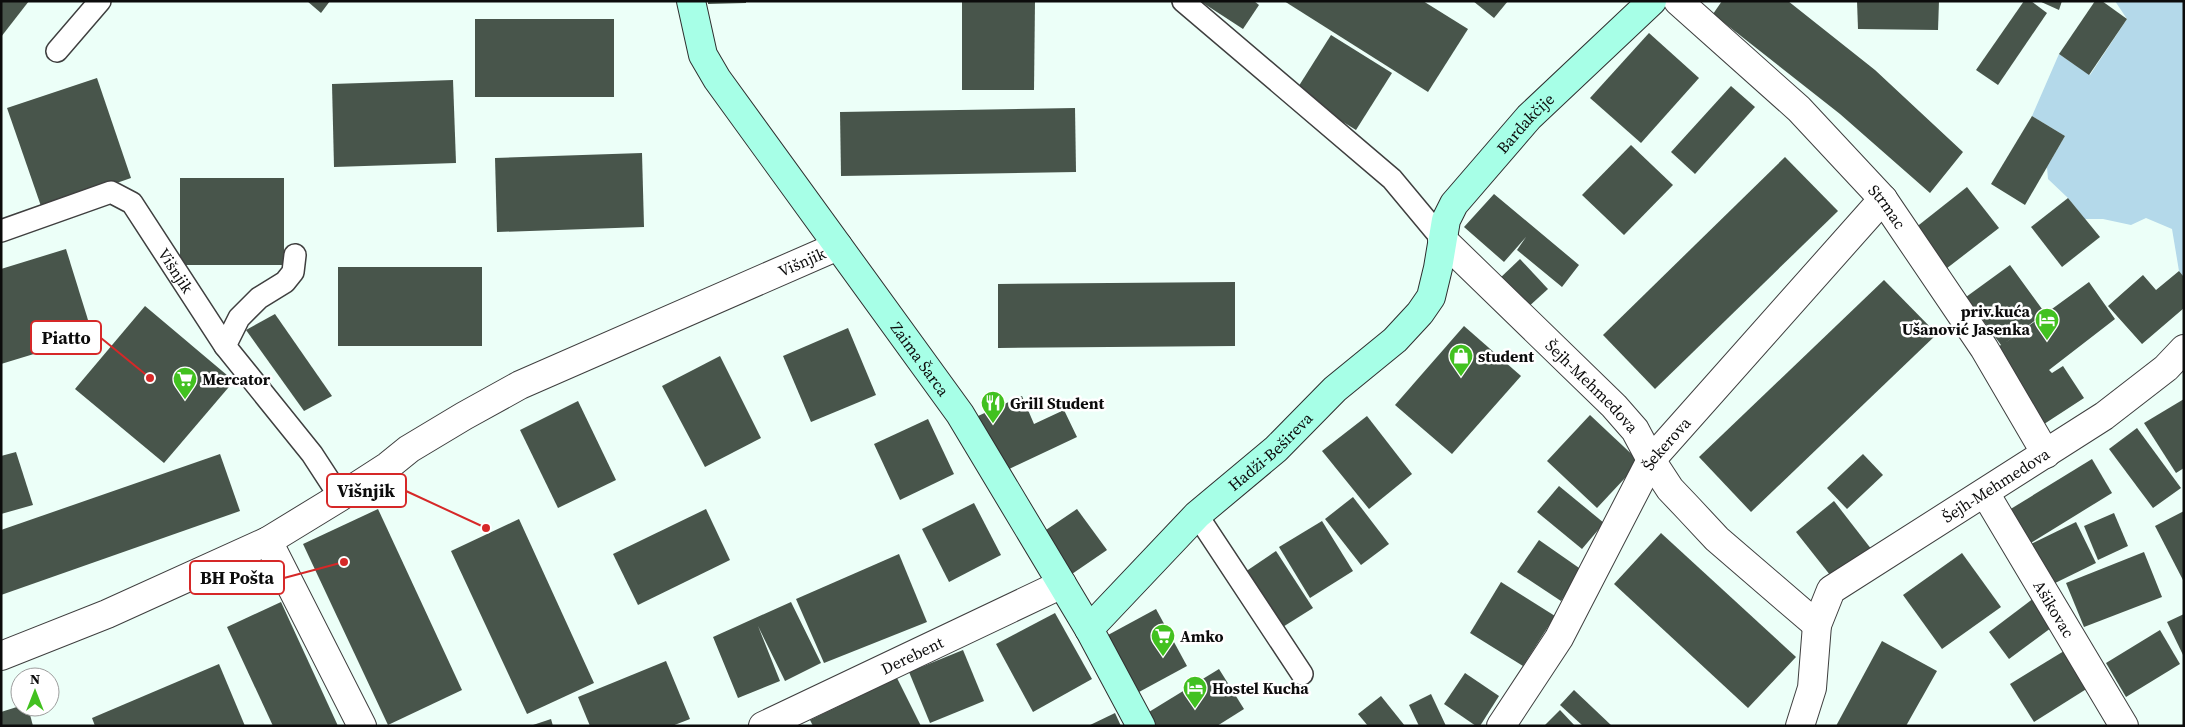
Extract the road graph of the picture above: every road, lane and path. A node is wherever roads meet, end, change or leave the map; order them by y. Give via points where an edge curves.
1 (100, 1) edge
2 (691, 1) edge
3 (1184, 1) edge
4 (1652, 1) edge
5 (1678, 1) edge
6 (57, 51) dead end
7 (1883, 199) junction
8 (1, 231) edge
9 (1442, 239) junction
10 (838, 246) junction
11 (294, 256) dead end
12 (1438, 268) joint
13 (225, 346) junction
14 (2184, 349) edge
15 (2046, 454) junction
16 (1651, 460) junction
17 (1985, 493) junction
18 (340, 497) junction
19 (1197, 515) junction
20 (268, 541) junction
21 (1062, 584) junction
22 (1817, 625) junction
23 (1089, 629) junction
24 (1, 656) edge
25 (1302, 674) dead end
26 (362, 726) edge
27 (763, 726) edge
28 (1141, 726) edge
29 (1501, 726) edge
30 (1800, 726) edge
31 (2124, 726) edge

1 - 6 lane
2 - 10 street, Zaima Šarca via 703,55 717,79
3 - 9 lane via 1392,179
4 - 9 street, Bardakčije via 1502,147 1454,204
5 - 7 street, Strmac via 1799,110
7 - 15 street, Strmac via 1984,348
7 - 16 street, Šekerova
8 - 13 lane, Višnjik via 111,192 132,203
9 - 12 street, Bardakčije
9 - 16 street, Šejh-Mehmedova via 1614,406 1635,430
10 - 18 street, Višnjik via 520,385 409,449
10 - 21 street, Zaima Šarca via 960,414
11 - 13 lane via 293,272 239,318
12 - 19 street, Hadži-Bešireva via 1431,297 1395,340 1335,389 1276,449
13 - 18 lane, Višnjik via 312,454
14 - 15 street, Šejh-Mehmedova via 2166,368 2104,416
15 - 17 street, Šejh-Mehmedova
16 - 22 street, Šejh-Mehmedova via 1670,489 1717,539
16 - 29 street, Šekerova via 1558,638
17 - 22 street, Šejh-Mehmedova via 1831,590
17 - 31 street, Ašikovac
18 - 20 street, Višnjik
19 - 23 street, Hadži-Bešireva
19 - 25 lane
20 - 24 street, Višnjik via 107,614
20 - 26 street
21 - 23 street, Zaima Šarca
21 - 27 street, Derebent
22 - 30 street, Šejh-Mehmedova via 1812,688
23 - 28 street, Zaima Šarca

